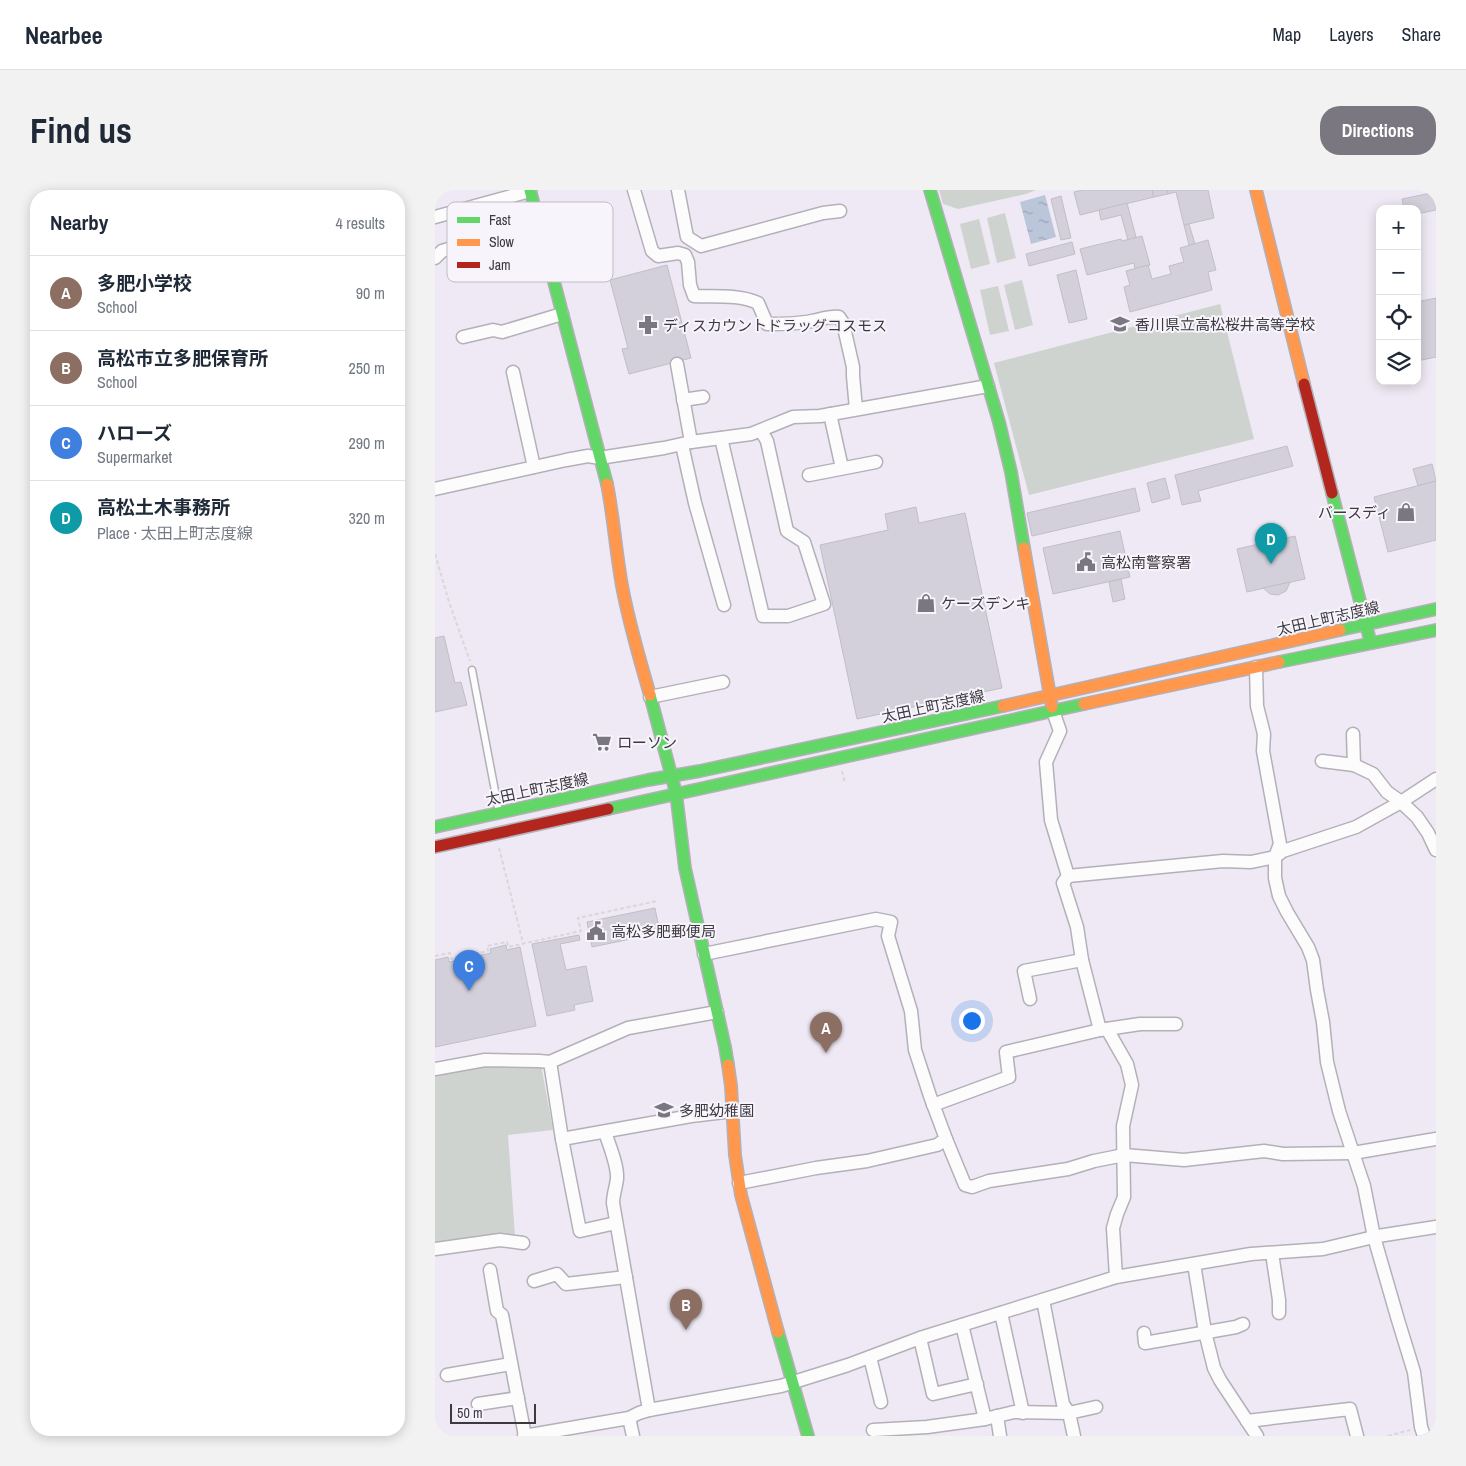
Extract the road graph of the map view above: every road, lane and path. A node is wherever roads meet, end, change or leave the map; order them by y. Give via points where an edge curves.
1 (530, 190) edge
2 (634, 190) edge
3 (669, 190) edge
4 (678, 190) edge
5 (930, 190) edge
6 (1256, 190) edge
7 (488, 202) edge
8 (840, 211) dead end
9 (675, 218) dead end
10 (447, 249) edge
11 (435, 258) edge
12 (554, 282) edge
13 (562, 314) junction
14 (463, 337) dead end
15 (677, 364) dead end
16 (513, 372) dead end
17 (988, 386) junction
18 (703, 397) dead end
19 (683, 400) junction
20 (856, 409) junction
21 (830, 414) junction
22 (761, 431) junction
23 (721, 438) junction
24 (686, 443) junction
25 (600, 458) junction
26 (876, 462) dead end
27 (534, 467) junction
28 (842, 468) junction
29 (809, 475) dead end
30 (435, 489) edge
31 (435, 554) edge
32 (724, 605) dead end
33 (1436, 609) edge
34 (1367, 625) junction
35 (1436, 630) edge
36 (1371, 644) junction
37 (1235, 654) junction
38 (1255, 667) junction
39 (472, 670) joint
40 (1238, 670) junction
41 (723, 682) dead end
42 (1050, 696) junction
43 (650, 698) junction
44 (1053, 711) junction
45 (1353, 734) dead end
46 (1322, 761) dead end
47 (840, 765) dead end
48 (1354, 765) junction
49 (671, 776) junction
50 (1436, 779) edge
51 (845, 783) dead end
52 (676, 794) junction
53 (1401, 802) junction
54 (500, 813) junction
55 (435, 826) edge
56 (499, 846) dead end
57 (435, 847) edge
58 (1436, 850) edge
59 (1275, 857) junction
60 (1069, 876) junction
61 (657, 901) dead end
62 (524, 943) junction
63 (704, 954) junction
64 (435, 956) edge
65 (1082, 960) junction
66 (1030, 1000) dead end
67 (717, 1012) junction
68 (1176, 1024) dead end
69 (1104, 1030) junction
70 (550, 1062) junction
71 (435, 1069) edge
72 (933, 1105) junction
73 (733, 1110) junction
74 (605, 1132) junction
75 (946, 1139) junction
76 (1436, 1139) edge
77 (562, 1140) junction
78 (1353, 1152) junction
79 (1124, 1155) junction
80 (739, 1183) junction
81 (616, 1223) junction
82 (1436, 1227) edge
83 (1374, 1237) junction
84 (523, 1243) dead end
85 (435, 1248) edge
86 (1272, 1253) junction
87 (1194, 1264) junction
88 (490, 1270) dead end
89 (626, 1277) junction
90 (1116, 1277) junction
91 (534, 1281) dead end
92 (1043, 1300) junction
93 (1001, 1313) junction
94 (1279, 1313) dead end
95 (1243, 1324) dead end
96 (962, 1325) junction
97 (1205, 1332) junction
98 (1144, 1333) dead end
99 (920, 1338) junction
100 (869, 1357) junction
101 (511, 1364) junction
102 (447, 1375) dead end
103 (792, 1383) junction
104 (977, 1384) junction
105 (517, 1398) junction
106 (881, 1402) dead end
107 (478, 1404) dead end
108 (1096, 1407) dead end
109 (649, 1410) junction
110 (1023, 1412) junction
111 (1069, 1413) junction
112 (629, 1418) junction
113 (991, 1418) junction
114 (1247, 1421) junction
115 (873, 1430) dead end
116 (928, 1431) edge
117 (525, 1436) edge
118 (633, 1436) edge
119 (808, 1436) edge
120 (1000, 1436) edge
121 (1074, 1436) edge
122 (1257, 1436) edge
123 (1357, 1436) edge
124 (1424, 1436) edge

1 - 7 street
2 - 20 street via 652,251 658,256 685,255 694,296 753,301 758,303 767,324 839,317 853,367
3 - 9 street
4 - 8 street via 687,237 701,246
5 - 17 street
6 - 34 street
10 - 11 street
12 - 13 street
13 - 14 street via 502,332 493,330
13 - 25 street
15 - 19 street
16 - 27 street
17 - 20 street
17 - 42 street via 1011,472
18 - 19 street
19 - 24 street
20 - 21 street
21 - 22 street via 793,417
21 - 28 street
22 - 23 street
22 - 23 street via 767,441 787,530 805,542 824,604 788,616 763,616
23 - 24 street
24 - 25 street
24 - 32 street via 695,503
25 - 27 street via 588,456
25 - 43 street via 612,510 623,591
26 - 28 street
27 - 30 street
28 - 29 street
31 - 39 path
33 - 34 street, 太田上町志度線
34 - 36 street
34 - 37 street, 太田上町志度線
35 - 36 street, 太田上町志度線
36 - 38 street, 太田上町志度線
37 - 40 street
37 - 42 street, 太田上町志度線
38 - 40 street, 太田上町志度線
38 - 59 street via 1257,706 1264,734 1263,751 1280,844
39 - 54 lane
40 - 44 street, 太田上町志度線
41 - 43 street
42 - 44 street
42 - 49 street, 太田上町志度線
43 - 49 street
44 - 52 street, 太田上町志度線
44 - 60 street via 1060,731 1046,762 1051,820
45 - 48 street
46 - 48 street
47 - 51 path
48 - 53 street via 1373,774 1387,792
49 - 52 street
49 - 54 street, 太田上町志度線
50 - 53 street
52 - 57 street, 太田上町志度線
52 - 63 street via 685,868
53 - 58 street via 1417,817
53 - 59 street via 1356,827 1283,851
54 - 55 street, 太田上町志度線
56 - 62 path
59 - 60 street via 1251,862 1223,861
59 - 78 street via 1279,896 1309,947 1313,960 1327,1062
60 - 65 street via 1063,883 1077,927
61 - 62 path via 578,918 581,931
62 - 64 path via 508,947 507,942 487,946 488,951 451,959 450,953
63 - 67 street
63 - 72 street via 876,919 891,922 888,936 911,1011 915,1050
65 - 66 street via 1024,971
65 - 69 street
67 - 70 street via 628,1028
67 - 73 street
68 - 69 street via 1140,1024
69 - 72 street via 1006,1052 1009,1077
69 - 79 street via 1127,1064 1132,1085 1123,1126
70 - 71 street via 485,1060
70 - 77 street
72 - 75 street
73 - 74 street
73 - 80 street
74 - 77 street
74 - 81 street via 617,1173 613,1195
75 - 79 street via 965,1185 972,1187
75 - 80 street via 937,1145 867,1161
76 - 78 street
77 - 81 street via 579,1231
78 - 79 street via 1283,1154 1264,1151 1184,1160
78 - 83 street via 1364,1186
79 - 90 street via 1123,1197 1113,1228
80 - 103 street
81 - 89 street
82 - 83 street
83 - 86 street via 1323,1249
83 - 124 street via 1414,1372
84 - 85 street via 499,1240
86 - 87 street
86 - 94 street
87 - 90 street
87 - 97 street
88 - 101 street via 497,1311 507,1314
89 - 91 street via 565,1284 557,1274
89 - 109 street
90 - 92 street
92 - 93 street
92 - 111 street via 1063,1404
93 - 96 street
93 - 110 street
95 - 97 street
96 - 99 street
96 - 104 street
97 - 98 street via 1145,1343
97 - 114 street via 1214,1368
99 - 100 street
99 - 104 street via 933,1394
100 - 103 street
100 - 106 street
101 - 102 street
101 - 105 street
103 - 109 street
103 - 119 street
104 - 113 street
105 - 107 street
105 - 117 street
108 - 111 street
109 - 112 street
110 - 111 street
110 - 113 street
111 - 121 street
112 - 117 street
112 - 118 street
113 - 116 street
113 - 120 street
114 - 122 street
114 - 123 street via 1350,1409
115 - 116 street

